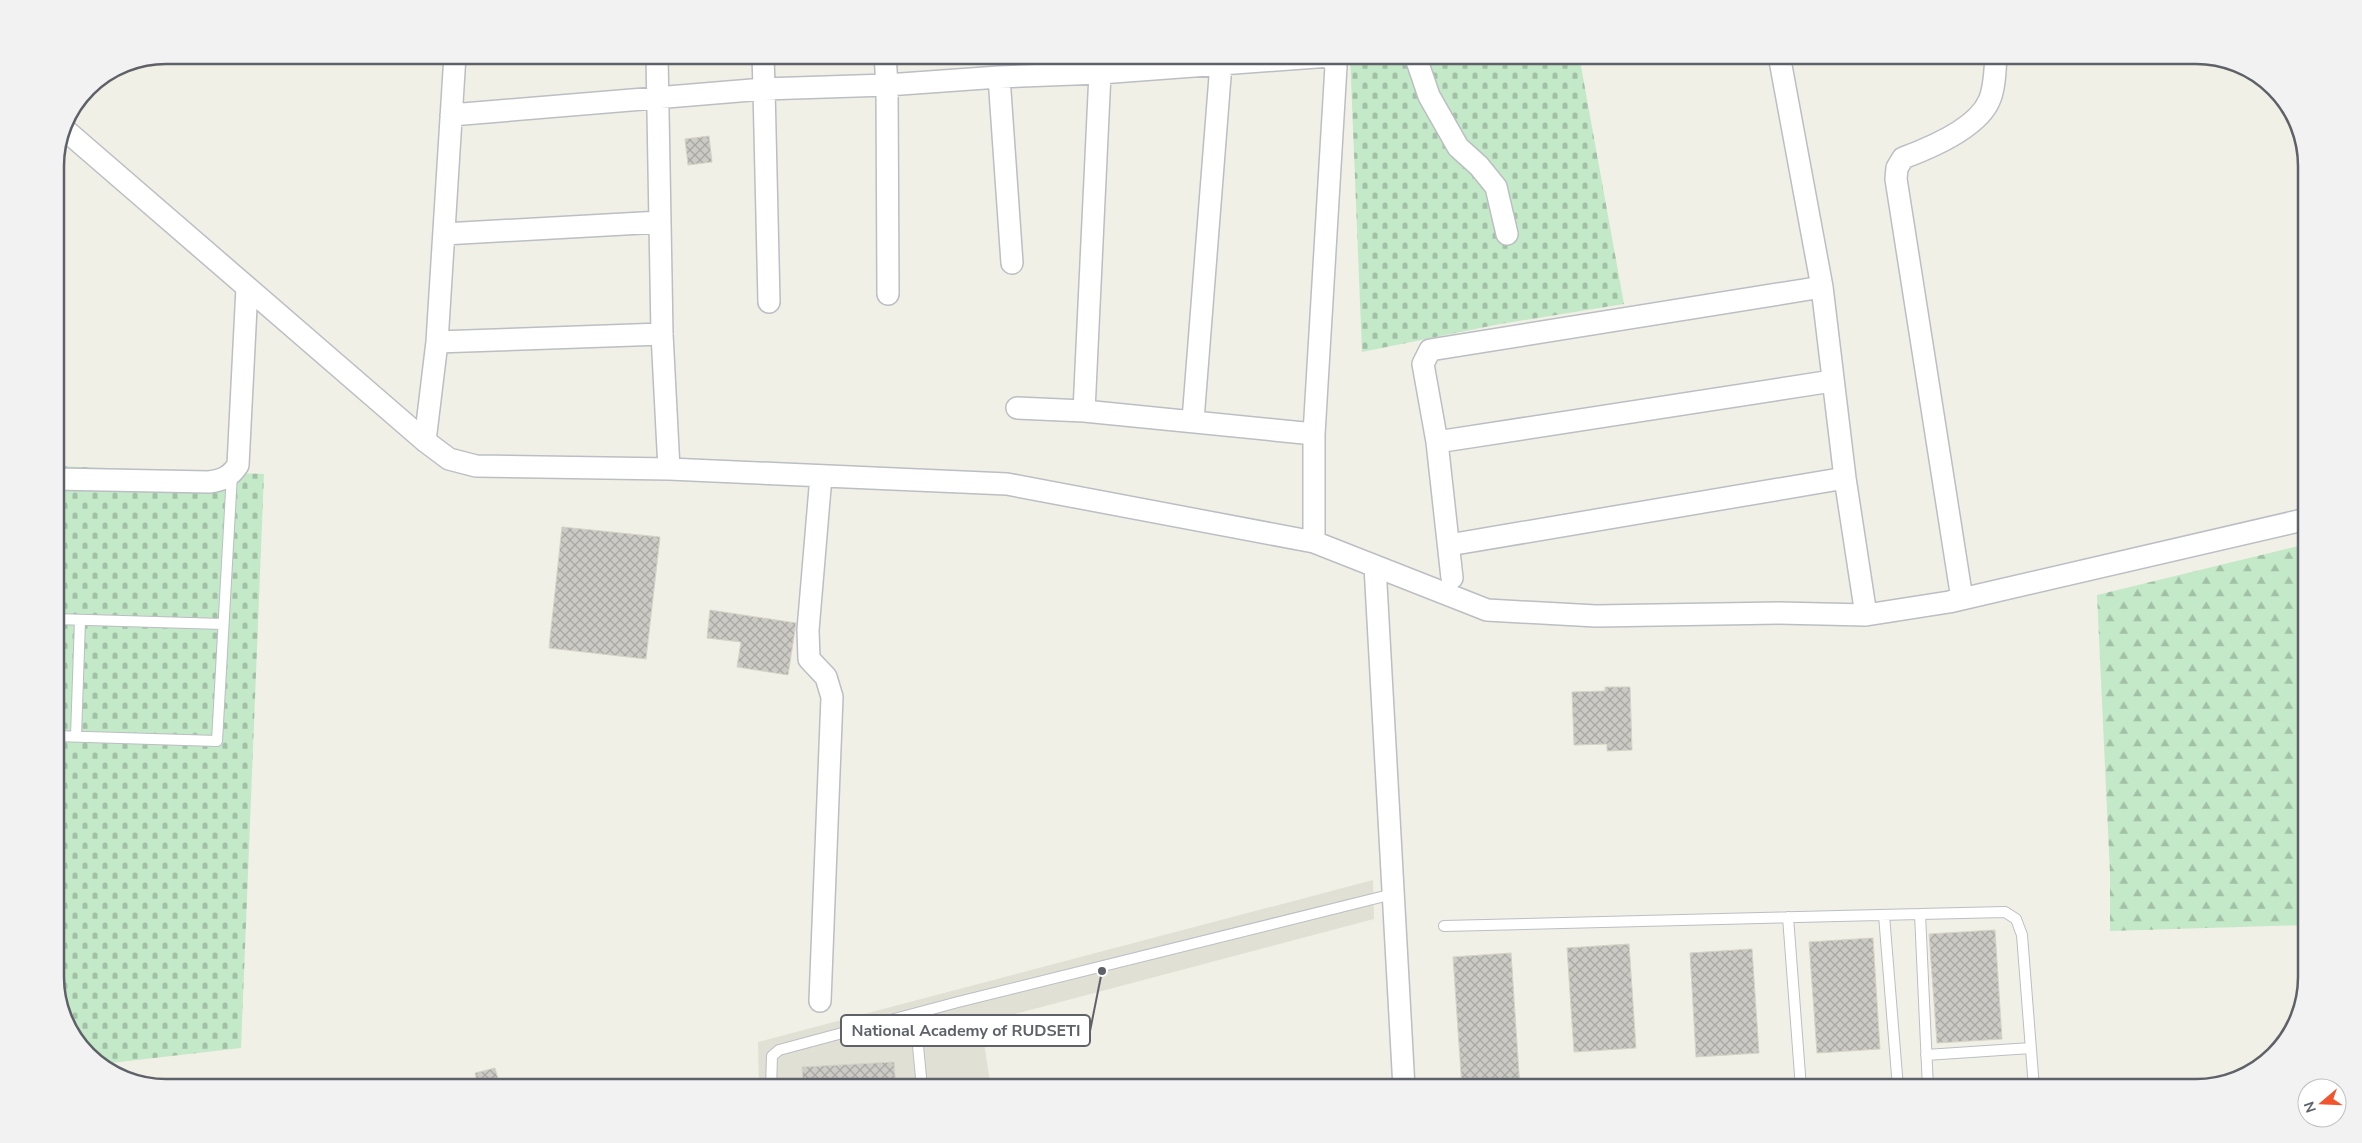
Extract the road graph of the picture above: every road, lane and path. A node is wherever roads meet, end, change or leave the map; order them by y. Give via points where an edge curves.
1 (454, 64) edge
2 (657, 64) edge
3 (763, 64) edge
4 (886, 64) edge
5 (1221, 64) joint
6 (1335, 64) edge
7 (1418, 64) edge
8 (1781, 64) edge
9 (1995, 64) edge
10 (1100, 74) junction
11 (999, 77) junction
12 (887, 86) junction
13 (764, 89) junction
14 (658, 98) junction
15 (451, 115) junction
16 (69, 133) edge
17 (660, 222) junction
18 (444, 234) junction
19 (1507, 234) dead end
20 (1012, 263) dead end
21 (247, 287) junction
22 (1822, 287) junction
23 (888, 294) dead end
24 (769, 302) dead end
25 (662, 334) junction
26 (437, 342) junction
27 (1832, 381) junction
28 (1017, 408) dead end
29 (1084, 411) junction
30 (1193, 420) junction
31 (1314, 434) junction
32 (425, 441) junction
33 (1437, 442) junction
34 (668, 469) junction
35 (232, 474) junction
36 (821, 476) junction
37 (1845, 478) junction
38 (64, 479) edge
39 (2298, 521) edge
40 (1314, 542) junction
41 (1450, 545) junction
42 (1375, 566) junction
43 (1452, 578) dead end
44 (1962, 598) junction
45 (1866, 615) junction
46 (64, 619) edge
47 (80, 620) junction
48 (223, 624) junction
49 (64, 736) edge
50 (76, 736) junction
51 (1393, 894) junction
52 (1920, 914) junction
53 (1884, 915) junction
54 (1788, 917) junction
55 (1444, 926) dead end
56 (820, 1001) dead end
57 (915, 1014) junction
58 (2031, 1048) junction
59 (1926, 1055) junction
60 (771, 1079) edge
61 (921, 1079) edge
62 (1403, 1079) edge
63 (1800, 1079) edge
64 (1897, 1079) edge
65 (1927, 1079) edge
66 (2033, 1079) edge

1 - 15 street
2 - 14 street
3 - 13 street
4 - 12 street
5 - 10 street
5 - 30 street
6 - 31 street
7 - 19 street via 1428,96 1458,147 1496,187
8 - 22 street
9 - 44 street via 1990,100 1981,116 1968,126 1903,158 1897,168 1896,179
10 - 11 street
10 - 29 street
11 - 12 street
11 - 20 street
12 - 13 street
12 - 23 street
13 - 14 street
13 - 24 street
14 - 15 street
14 - 17 street
15 - 18 street
16 - 21 street
17 - 18 street
17 - 25 street
18 - 26 street
21 - 32 street
21 - 35 street via 238,465
22 - 27 street
22 - 33 street via 1430,350 1423,364
25 - 26 street
25 - 34 street
26 - 32 street
27 - 33 street
27 - 37 street
28 - 29 street
29 - 30 street
30 - 31 street
31 - 40 street
32 - 34 street via 448,459 476,466
33 - 41 street
34 - 36 street
35 - 38 street via 223,480 209,482
35 - 48 lane
36 - 40 street via 1007,484
36 - 56 street via 808,630 809,659 826,677 832,697
37 - 41 street
37 - 45 street
39 - 44 street
40 - 42 street
41 - 43 street
42 - 45 street via 1487,610 1596,616
42 - 51 street
44 - 45 street
46 - 47 lane
47 - 48 lane
47 - 50 lane
48 - 50 lane via 217,741
49 - 50 lane
51 - 57 lane
51 - 62 street
52 - 53 lane
52 - 58 lane via 2005,912 2016,919 2022,935
52 - 59 lane
53 - 54 lane
53 - 64 lane
54 - 55 lane
54 - 63 lane
57 - 60 lane via 779,1050 772,1056
57 - 61 lane
58 - 59 lane
58 - 66 lane
59 - 65 lane

